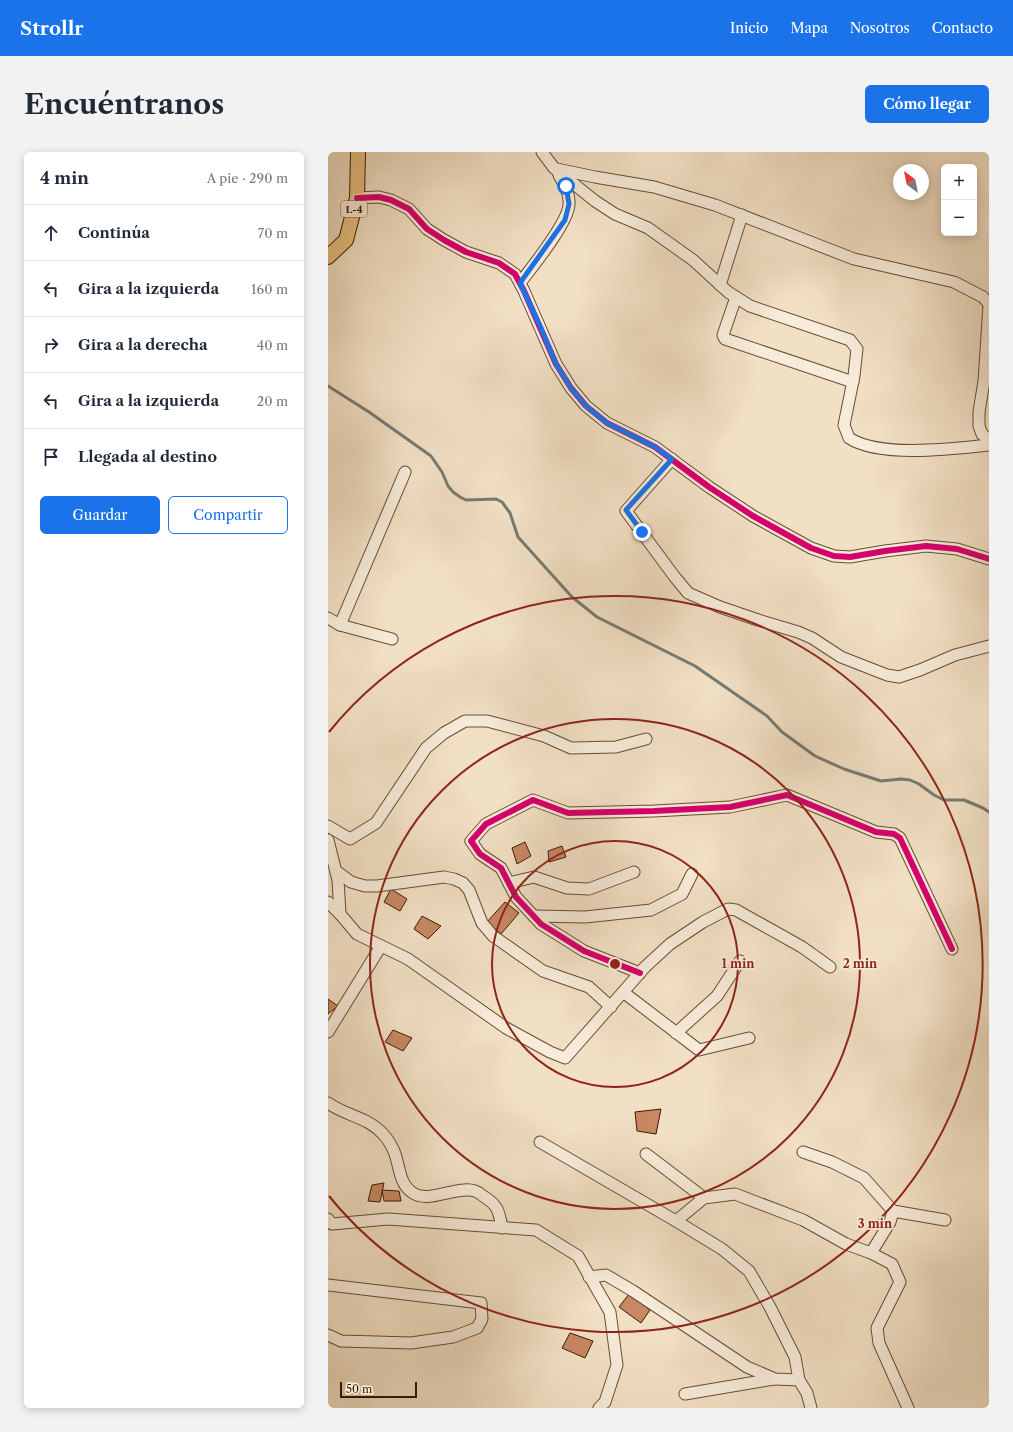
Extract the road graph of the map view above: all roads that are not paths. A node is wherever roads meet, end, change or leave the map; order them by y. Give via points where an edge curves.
1 (358, 152) edge
2 (542, 152) edge
3 (554, 168) junction
4 (357, 198) junction
5 (742, 215) junction
6 (328, 257) edge
7 (520, 283) junction
8 (720, 285) junction
9 (736, 297) junction
10 (988, 302) edge
11 (986, 380) edge
12 (853, 382) junction
13 (989, 440) edge
14 (989, 445) edge
15 (672, 459) junction
16 (405, 472) dead end
17 (989, 559) edge
18 (328, 618) edge
19 (340, 625) junction
20 (392, 639) dead end
21 (989, 646) edge
22 (646, 740) dead end
23 (328, 826) edge
24 (328, 840) edge
25 (336, 871) junction
26 (634, 872) dead end
27 (692, 874) dead end
28 (509, 883) junction
29 (328, 902) edge
30 (340, 914) junction
31 (534, 916) junction
32 (381, 946) junction
33 (952, 949) dead end
34 (740, 960) dead end
35 (830, 967) dead end
36 (640, 972) junction
37 (623, 992) junction
38 (611, 1007) junction
39 (328, 1032) edge
40 (676, 1033) junction
41 (749, 1038) dead end
42 (328, 1103) edge
43 (540, 1142) dead end
44 (803, 1152) dead end
45 (646, 1154) dead end
46 (704, 1198) junction
47 (893, 1211) junction
48 (328, 1219) edge
49 (945, 1220) dead end
50 (676, 1221) junction
51 (502, 1228) junction
52 (871, 1253) junction
53 (590, 1277) junction
54 (328, 1285) edge
55 (328, 1335) edge
56 (775, 1379) junction
57 (799, 1380) junction
58 (685, 1394) dead end
59 (598, 1408) edge
60 (811, 1408) edge
61 (908, 1408) edge

1 - 4 main road, L-4
2 - 3 street
3 - 5 street via 595,178 654,187
3 - 7 street via 566,186 569,204 565,220
3 - 8 street via 615,214 648,228 693,260
4 - 6 main road, L-4 via 346,240
4 - 7 street via 379,197 409,209 427,229 466,252 499,263 515,274
5 - 8 street
5 - 10 street via 854,259 954,282
7 - 15 street via 556,364 586,406 607,423 655,447
8 - 9 street
9 - 12 street via 750,306 850,340 857,350
9 - 12 street via 723,335 725,339
10 - 11 street
11 - 13 street via 979,412 979,426 982,434
12 - 14 street via 844,425 848,438 857,443 885,449 950,450
15 - 17 street via 753,516 811,548 834,556 850,557 926,546 957,549
15 - 21 street via 626,510 688,593 720,608 798,632 841,657 887,675 899,677 955,655
16 - 19 street
18 - 19 street
19 - 20 street
22 - 23 street via 616,747 571,748 544,736 487,721 465,720 426,748 376,823 350,839
24 - 25 street
25 - 30 street
25 - 38 street via 351,882 365,886 437,877 463,883 469,890 482,923 493,936 543,971 589,987
26 - 28 street via 589,889 567,888 534,877
27 - 31 street via 682,894 651,910 585,917
28 - 31 street via 516,897
28 - 33 street via 501,868 480,854 471,841 486,824 532,800 568,813 730,807 787,795 876,832 894,834 900,838
29 - 30 street
30 - 32 street via 357,934
31 - 36 street via 541,924 584,951
32 - 38 street via 408,959 506,1028 565,1058
32 - 39 street
34 - 40 street via 716,996
35 - 36 street via 802,947 736,910 728,909 670,944
36 - 37 street
37 - 38 street
37 - 40 street
40 - 41 street via 699,1050
42 - 51 street via 341,1111 367,1120 383,1134 393,1150 404,1183 413,1193 428,1197 475,1190 499,1210
43 - 50 street
44 - 47 street via 832,1162 864,1178
45 - 46 street
46 - 50 street
46 - 52 street via 735,1194 803,1220 846,1244
47 - 49 street
47 - 52 street via 890,1222
48 - 51 street via 332,1224 388,1219
50 - 57 street via 722,1249 750,1271 795,1357
51 - 53 street via 536,1230 578,1256
52 - 61 street via 892,1264 900,1282 877,1328 879,1343
53 - 56 street via 606,1275 633,1290 747,1367
53 - 59 street via 610,1312 617,1365 605,1402
54 - 55 street via 481,1303 482,1319 477,1328 453,1337 411,1343 340,1341
56 - 57 street
56 - 58 street
57 - 60 street via 807,1392

